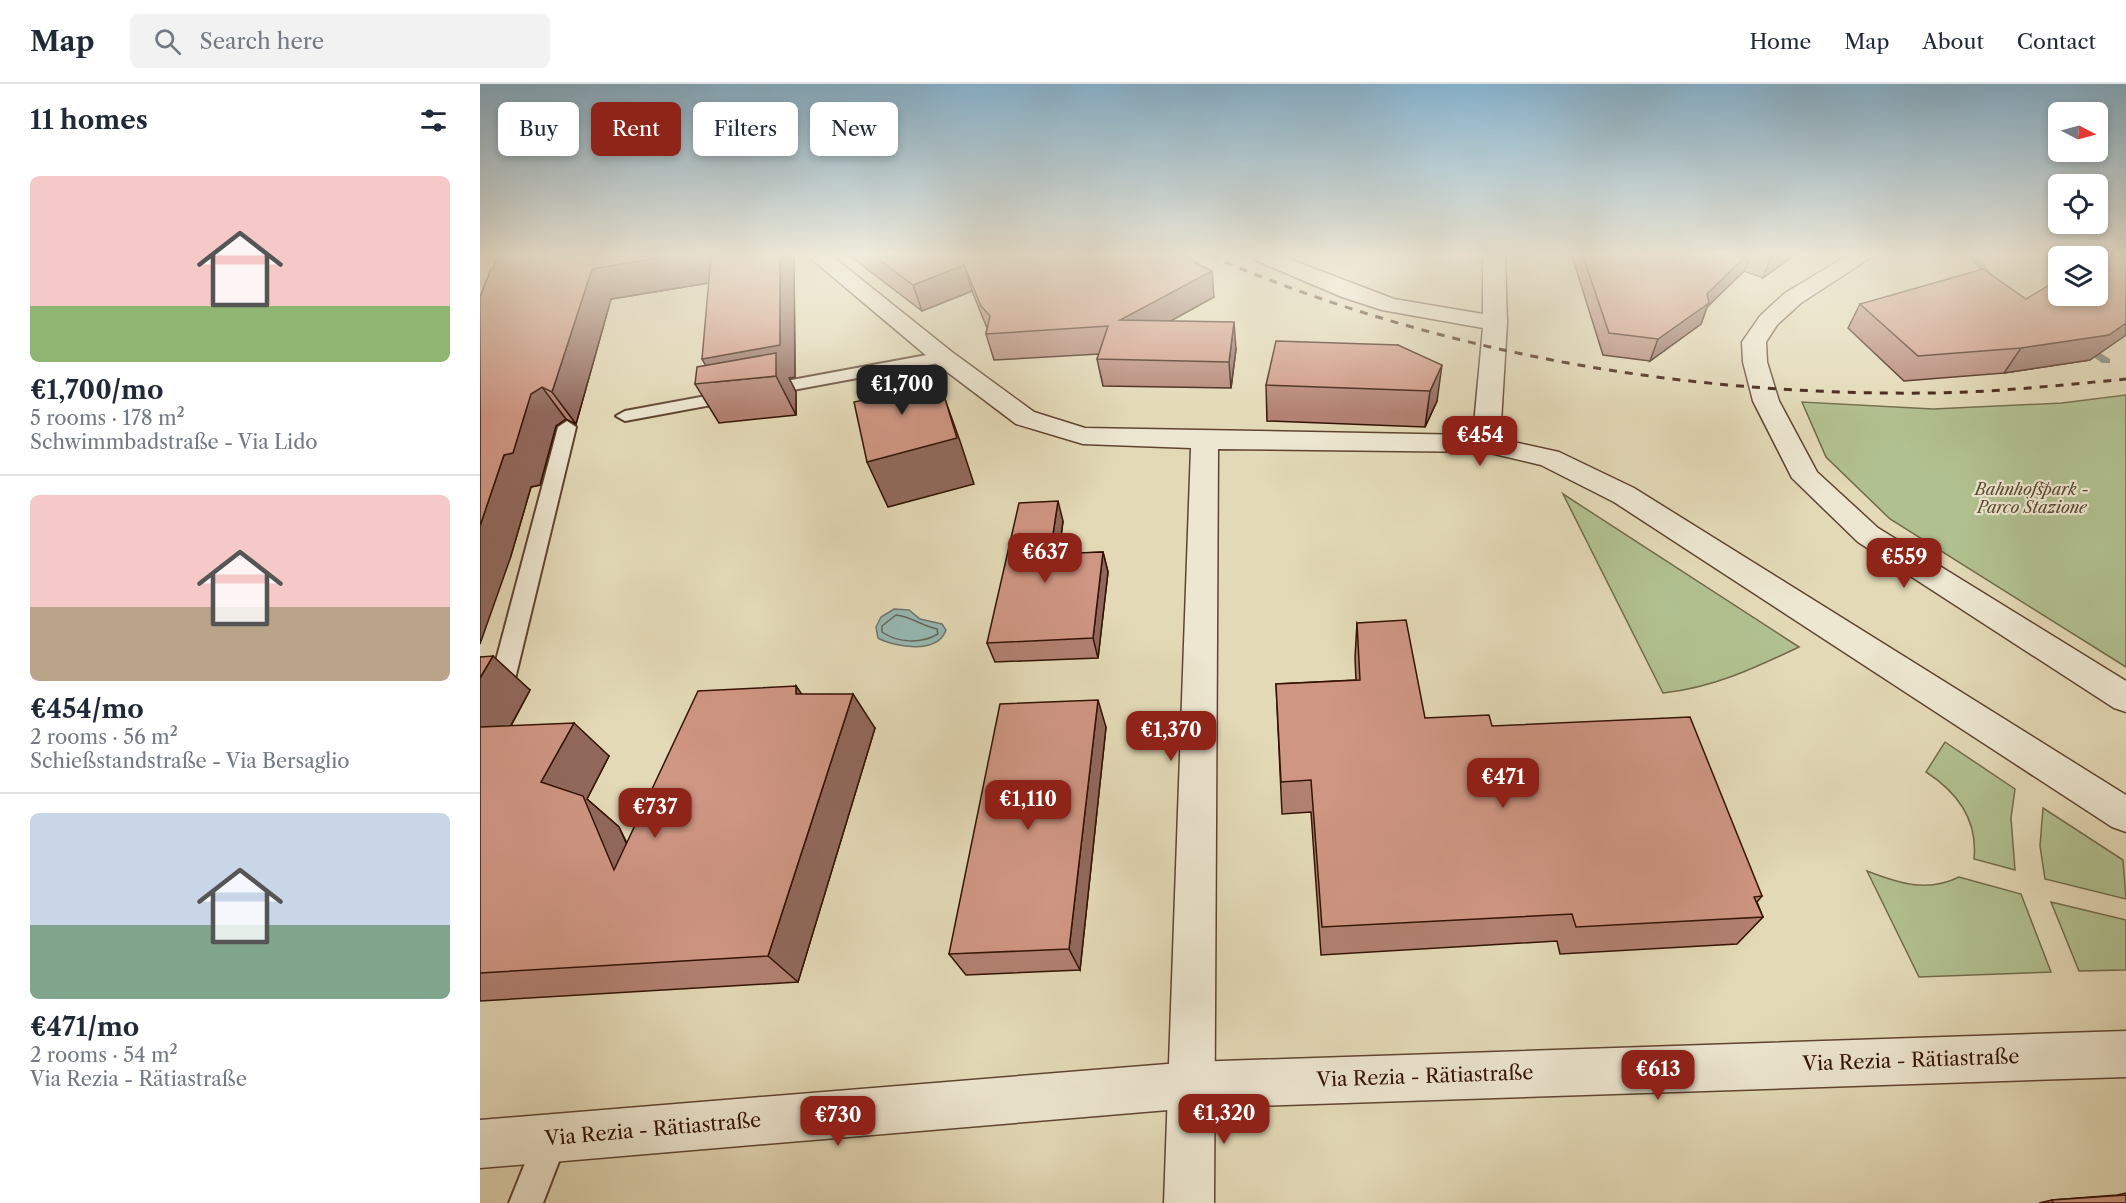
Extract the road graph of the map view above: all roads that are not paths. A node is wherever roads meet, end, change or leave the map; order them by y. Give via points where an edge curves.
1 (883, 308) edge
2 (1409, 308) edge
3 (1495, 308) edge
4 (1782, 308) edge
5 (1495, 323) junction
6 (943, 357) junction
7 (625, 416) dead end
8 (567, 427) dead end
9 (1204, 440) junction
10 (1486, 444) junction
11 (502, 683) dead end
12 (2126, 698) edge
13 (2126, 815) edge
14 (2124, 1052) edge
15 (1192, 1085) junction
16 (552, 1138) junction
17 (480, 1144) edge
18 (526, 1203) edge
19 (1189, 1203) edge

1 - 6 street
2 - 5 street
3 - 5 street
4 - 12 street via 1754,342 1755,362 1780,434 1806,478 1868,535
5 - 10 street
6 - 7 lane
6 - 9 street via 1024,418 1083,436
8 - 11 lane
9 - 10 street
9 - 15 street
10 - 13 street via 1549,458 1624,495
14 - 15 street, Via Rezia - Rätiastraße
15 - 16 street, Via Rezia - Rätiastraße
15 - 19 street
16 - 17 street, Via Rezia - Rätiastraße
16 - 18 lane

